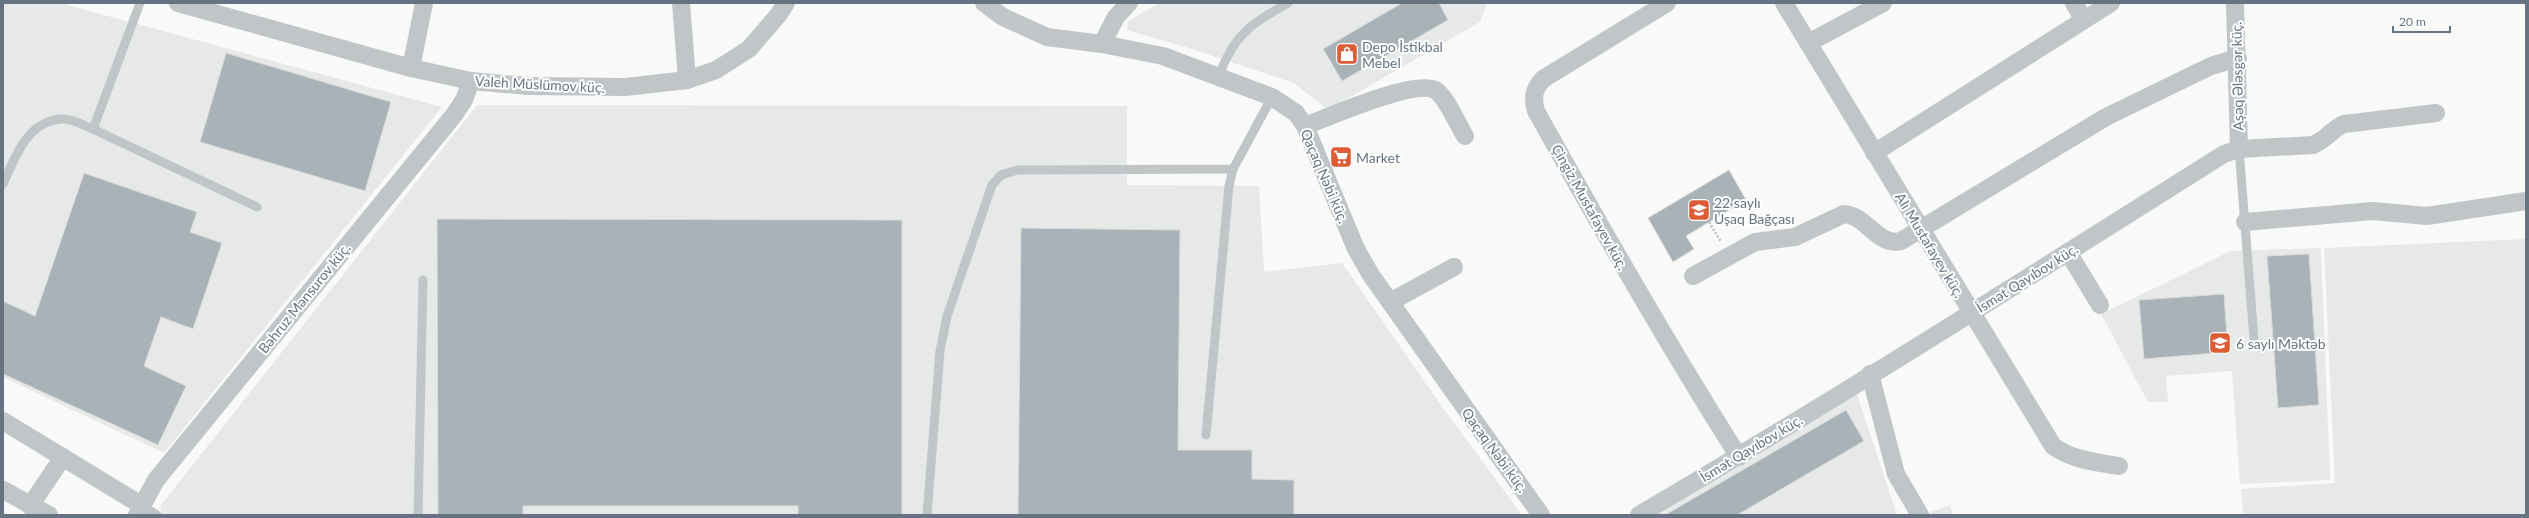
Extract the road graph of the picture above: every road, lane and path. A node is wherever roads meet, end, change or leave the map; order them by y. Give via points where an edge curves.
1 (140, 3) edge
2 (178, 3) edge
3 (424, 3) edge
4 (682, 3) edge
5 (786, 3) edge
6 (984, 3) edge
7 (1129, 3) edge
8 (1288, 3) edge
9 (1667, 3) edge
10 (1784, 3) edge
11 (1883, 3) edge
12 (2074, 3) edge
13 (2111, 3) edge
14 (2235, 3) edge
15 (2083, 19) junction
16 (1808, 43) junction
17 (1102, 44) junction
18 (2238, 58) junction
19 (411, 68) junction
20 (1218, 78) junction
21 (687, 80) junction
22 (471, 81) junction
23 (1272, 97) junction
24 (2436, 113) dead end
25 (1304, 126) junction
26 (93, 129) junction
27 (1465, 136) dead end
28 (2239, 149) junction
29 (1874, 153) junction
30 (1233, 169) junction
31 (3, 184) edge
32 (2526, 201) edge
33 (257, 207) dead end
34 (2245, 222) junction
35 (1921, 230) junction
36 (2068, 252) junction
37 (1454, 267) dead end
38 (1693, 276) dead end
39 (423, 280) dead end
40 (1390, 302) junction
41 (2100, 305) dead end
42 (1971, 314) junction
43 (2254, 339) dead end
44 (1870, 374) junction
45 (3, 421) edge
46 (1206, 435) dead end
47 (1739, 456) junction
48 (63, 457) junction
49 (2120, 466) dead end
50 (3, 490) edge
51 (30, 506) junction
52 (139, 510) edge
53 (49, 515) edge
54 (157, 515) edge
55 (418, 515) edge
56 (928, 515) edge
57 (1541, 515) edge
58 (1639, 515) edge
59 (1920, 515) edge

1 - 26 lane
2 - 19 street, Valeh Müslümov küç.
3 - 19 street
4 - 21 street
5 - 21 street, Valeh Müslümov küç. via 749,49 735,60
6 - 17 street, Qaçaq Nəbi küç. via 1003,17 1047,36
7 - 17 street via 1116,17
8 - 20 lane via 1252,24 1238,39
9 - 47 street, Çingiz Mustafayev küç. via 1543,79 1536,87 1533,100 1536,111 1674,356
10 - 16 street, Alı Mustafayev küç.
11 - 16 street
12 - 15 street
13 - 15 street
14 - 18 street, Aşəq Ələsgər küç.
15 - 29 street
16 - 29 street, Alı Mustafayev küç.
17 - 20 street, Qaçaq Nəbi küç. via 1163,56
18 - 28 street, Aşəq Ələsgər küç.
18 - 35 street via 2211,66 2106,117
19 - 22 street, Valeh Müslümov küç.
20 - 23 street, Qaçaq Nəbi küç.
21 - 22 street, Valeh Müslümov küç. via 624,87 528,86
22 - 52 street, Bəhruz Mənsurov küç. via 464,100 454,115 156,480
23 - 25 street, Qaçaq Nəbi küç. via 1296,113
23 - 30 lane
24 - 28 street, İsmət Qayıbov küç. via 2344,124 2333,129 2321,142 2313,145
25 - 27 street via 1400,91 1428,88 1436,90 1442,97
25 - 40 street, Qaçaq Nəbi küç. via 1356,249
26 - 31 lane via 65,119 35,128 19,149
26 - 33 lane
28 - 34 lane
28 - 36 street, İsmət Qayıbov küç. via 2224,154
29 - 35 street, Alı Mustafayev küç.
30 - 46 lane via 1229,186
30 - 56 lane via 1017,170 1001,176 992,185 947,316 940,351
32 - 34 street via 2428,216 2373,211
34 - 43 lane
35 - 38 street via 1894,242 1886,240 1853,215 1844,214 1795,237 1755,242
35 - 42 street, Alı Mustafayev küç.
36 - 41 street
36 - 42 street, İsmət Qayıbov küç.
37 - 40 street
39 - 55 lane
40 - 57 street, Qaçaq Nəbi küç.
42 - 44 street, İsmət Qayıbov küç.
42 - 49 street, Alı Mustafayev küç. via 2052,446 2075,458
44 - 47 street, İsmət Qayıbov küç.
44 - 59 street via 1896,474
45 - 48 street
47 - 58 street, İsmət Qayıbov küç.
48 - 51 street
48 - 52 street
50 - 51 street
51 - 53 street
52 - 54 lane

